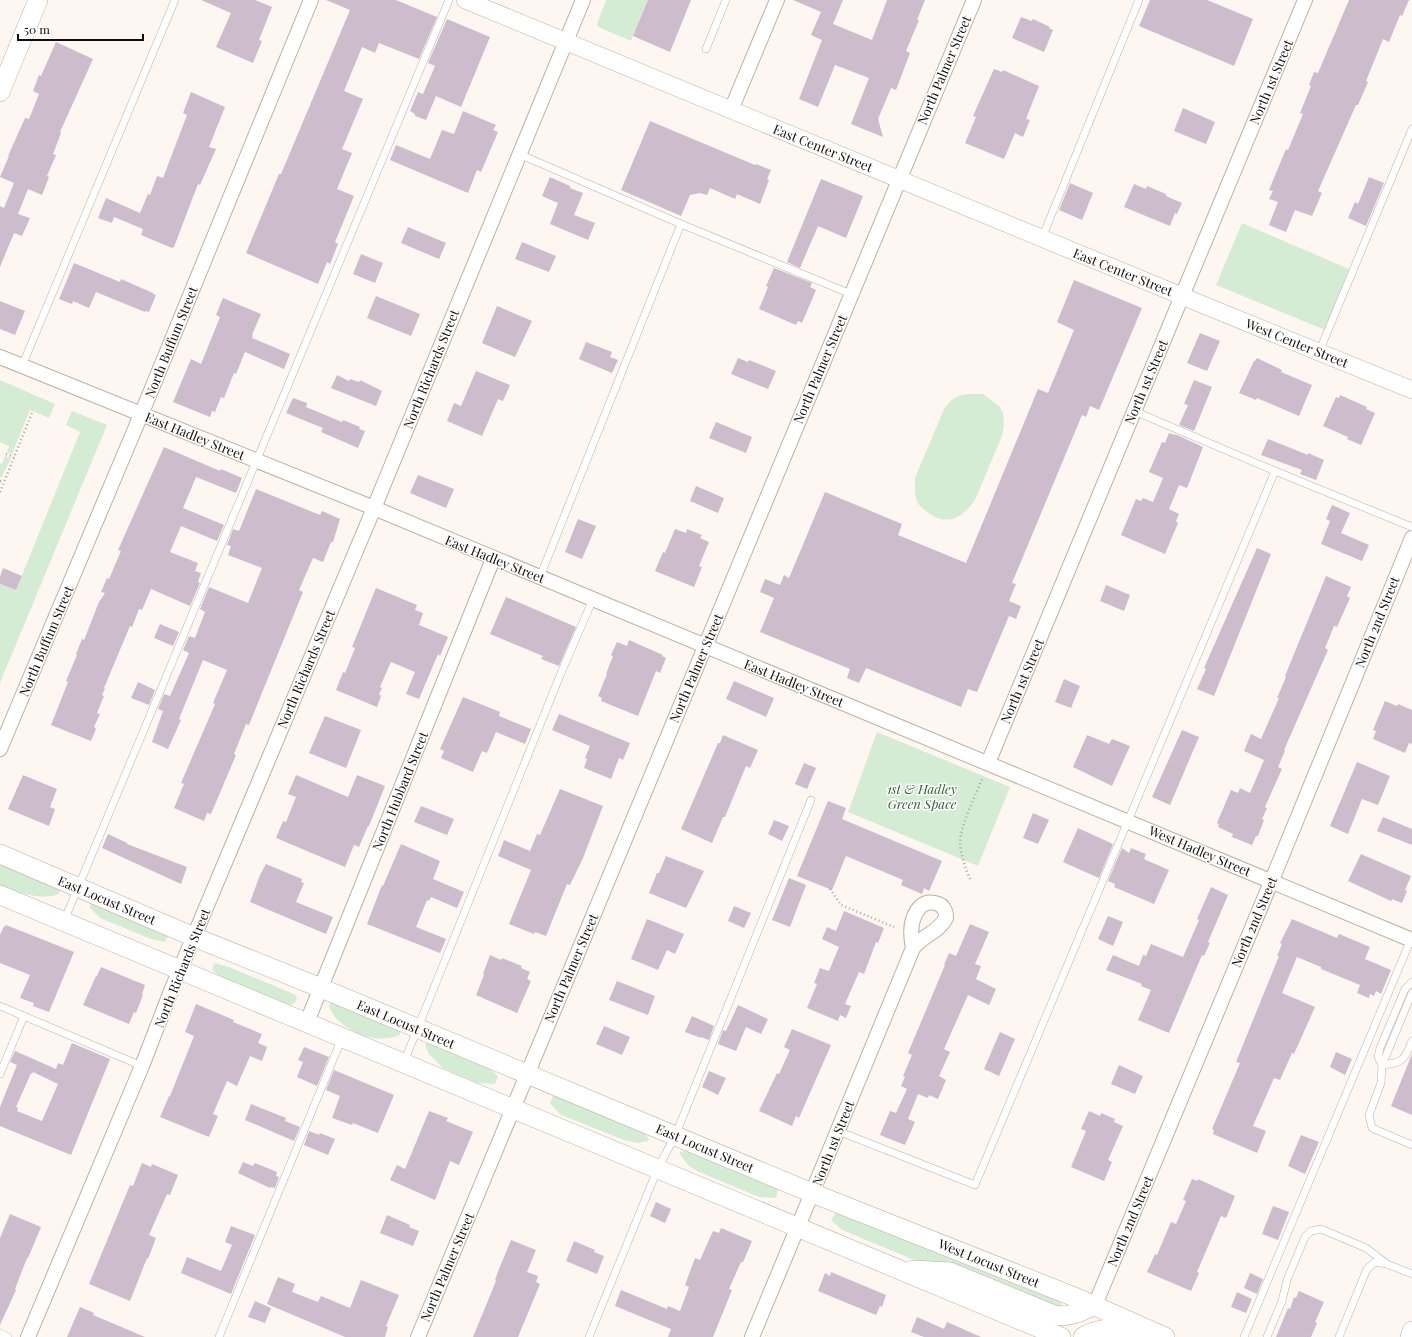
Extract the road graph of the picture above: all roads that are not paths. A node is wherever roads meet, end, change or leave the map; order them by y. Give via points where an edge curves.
1 (38, 0) edge
2 (175, 0) edge
3 (311, 0) edge
4 (449, 0) edge
5 (465, 0) edge
6 (583, 0) edge
7 (726, 0) edge
8 (776, 0) edge
9 (974, 0) edge
10 (1139, 0) edge
11 (1305, 0) edge
12 (566, 42) junction
13 (706, 49) dead end
14 (0, 92) edge
15 (731, 110) junction
16 (1412, 128) edge
17 (519, 154) junction
18 (899, 179) junction
19 (681, 224) junction
20 (1042, 238) junction
21 (851, 294) junction
22 (1182, 296) junction
23 (1319, 352) junction
24 (0, 357) edge
25 (22, 366) junction
26 (1412, 390) edge
27 (1134, 411) junction
28 (141, 414) junction
29 (256, 461) junction
30 (1275, 471) junction
31 (374, 508) junction
32 (1412, 527) edge
33 (1412, 538) edge
34 (493, 559) junction
35 (540, 577) junction
36 (593, 599) junction
37 (705, 646) junction
38 (0, 749) edge
39 (988, 763) junction
40 (811, 800) dead end
41 (1128, 822) junction
42 (0, 854) edge
43 (1271, 881) junction
44 (78, 888) junction
45 (0, 895) edge
46 (64, 922) junction
47 (194, 937) junction
48 (1411, 938) edge
49 (913, 948) dead end
50 (180, 970) junction
51 (1412, 982) edge
52 (321, 988) junction
53 (1412, 993) edge
54 (0, 1006) edge
55 (24, 1016) junction
56 (307, 1022) junction
57 (418, 1029) junction
58 (342, 1037) junction
59 (1412, 1041) edge
60 (403, 1062) junction
61 (1382, 1065) junction
62 (142, 1066) junction
63 (0, 1074) edge
64 (527, 1074) junction
65 (513, 1108) junction
66 (838, 1130) junction
67 (675, 1136) junction
68 (1412, 1145) edge
69 (658, 1168) junction
70 (812, 1193) junction
71 (797, 1226) junction
72 (1387, 1264) junction
73 (901, 1270) junction
74 (1412, 1274) edge
75 (1094, 1306) junction
76 (1412, 1331) edge
77 (0, 1333) edge
78 (8, 1337) edge
79 (28, 1337) edge
80 (218, 1337) edge
81 (418, 1337) edge
82 (589, 1337) edge
83 (752, 1337) edge
84 (1061, 1337) edge
85 (1083, 1337) edge
86 (1139, 1337) edge
87 (1165, 1337) edge
88 (1244, 1337) edge
89 (1267, 1337) edge
90 (1339, 1337) edge
91 (1410, 1337) edge

1 - 14 main road
2 - 25 lane
3 - 28 street, North Buffum Street
4 - 29 lane
5 - 12 street, East Center Street
6 - 12 street, North Richards Street
7 - 13 lane
8 - 15 street
9 - 18 street, North Palmer Street
10 - 20 lane
11 - 22 street, North 1st Street
12 - 15 street, East Center Street
12 - 17 street, North Richards Street
15 - 18 street, East Center Street
16 - 23 lane
17 - 19 lane
17 - 31 street, North Richards Street
18 - 20 street, East Center Street
18 - 21 street, North Palmer Street
19 - 21 lane
19 - 35 lane
20 - 22 street, East Center Street
21 - 37 street, North Palmer Street
22 - 23 street, West Center Street
22 - 27 street, North 1st Street
23 - 26 street, West Center Street
24 - 25 street, East Hadley Street
25 - 28 street, East Hadley Street
27 - 30 lane
27 - 39 street, North 1st Street
28 - 29 street, East Hadley Street
28 - 38 street, North Buffum Street
29 - 31 street, East Hadley Street
29 - 44 lane
30 - 32 lane
30 - 41 lane
31 - 34 street, East Hadley Street
31 - 47 street, North Richards Street
33 - 43 street, North 2nd Street
34 - 35 street, East Hadley Street
34 - 52 street, North Hubbard Street
35 - 36 street, East Hadley Street
36 - 37 street, East Hadley Street
36 - 57 lane
37 - 39 street, East Hadley Street
37 - 64 street, North Palmer Street
39 - 41 street, West Hadley Street
40 - 67 lane
41 - 43 street, West Hadley Street
41 - 66 lane via 975,1185
42 - 44 main road, East Locust Street
43 - 48 street, West Hadley Street
43 - 75 street, North 2nd Street
44 - 46 lane
44 - 47 main road, East Locust Street
45 - 46 main road
46 - 50 main road
47 - 50 street, North Richards Street
47 - 52 main road, East Locust Street
48 - 88 lane
49 - 66 street, North 1st Street
50 - 56 main road
50 - 62 street, North Richards Street
51 - 61 lane via 1405,989 1380,1048 1378,1057
52 - 56 street, North Hubbard Street
52 - 57 main road, East Locust Street
53 - 61 lane
54 - 55 lane
55 - 62 lane
55 - 63 lane
56 - 58 main road
57 - 60 lane
57 - 64 main road, East Locust Street
58 - 60 main road
58 - 80 lane
59 - 61 lane via 1405,1057 1399,1063
60 - 65 main road
61 - 68 lane via 1381,1083 1369,1115 1372,1128
62 - 79 street, North Richards Street
64 - 65 street, North Palmer Street
64 - 67 main road, East Locust Street
65 - 69 main road
65 - 81 street, North Palmer Street
66 - 70 street, North 1st Street
67 - 69 lane
67 - 70 main road, East Locust Street
69 - 71 main road
69 - 82 lane
70 - 71 street, North 1st Street
70 - 75 main road, West Locust Street
71 - 73 main road
71 - 83 street, North 1st Street
72 - 74 lane
72 - 89 lane via 1366,1248 1321,1229 1312,1231 1305,1237
72 - 90 lane via 1375,1262 1367,1268
73 - 75 main road via 950,1272 1054,1315 1075,1315
73 - 84 main road
75 - 87 main road, West Locust Street
76 - 91 main road
77 - 78 lane
85 - 86 main road via 1110,1327

